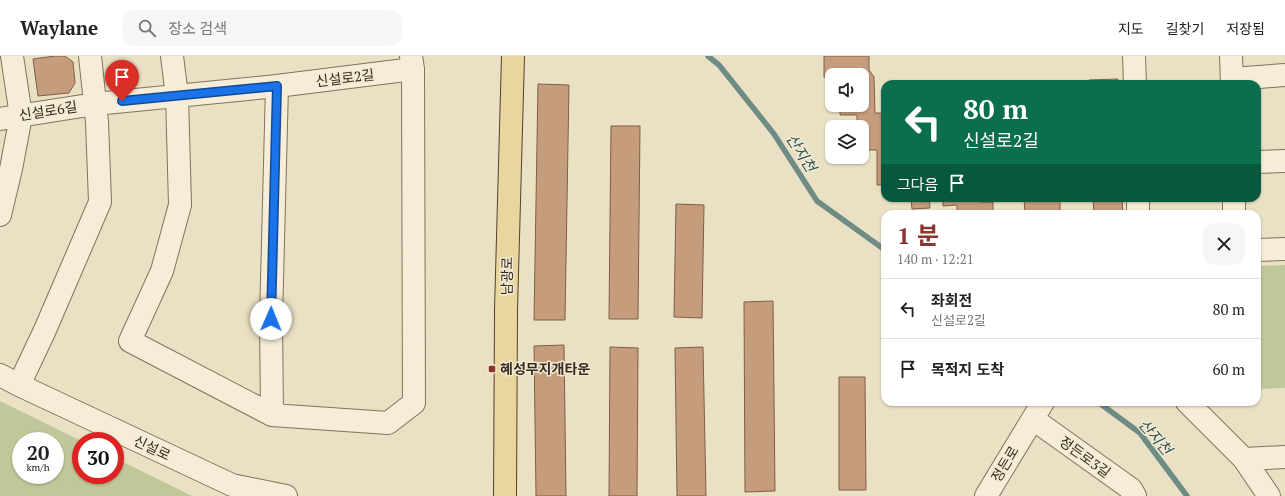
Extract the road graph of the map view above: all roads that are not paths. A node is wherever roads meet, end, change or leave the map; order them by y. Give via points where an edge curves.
1 (12, 56) edge
2 (90, 56) edge
3 (172, 56) edge
4 (513, 56) edge
5 (1134, 56) edge
6 (1231, 56) edge
7 (412, 63) edge
8 (1285, 76) edge
9 (1135, 80) edge
10 (1232, 80) edge
11 (1243, 80) edge
12 (277, 86) junction
13 (177, 96) junction
14 (95, 104) junction
15 (10, 118) edge
16 (1285, 161) edge
17 (1261, 162) edge
18 (0, 215) edge
19 (1285, 249) edge
20 (1261, 250) edge
21 (9, 380) edge
22 (1191, 406) edge
23 (272, 415) junction
24 (1033, 418) edge
25 (1285, 458) edge
26 (1244, 459) junction
27 (1131, 494) edge
28 (286, 496) edge
29 (505, 496) edge
30 (986, 496) edge
31 (1269, 496) edge

1 - 15 street
2 - 14 street
3 - 13 street
4 - 29 main road, 남광로 via 506,295
5 - 9 street
6 - 10 street
7 - 12 street, 신설로2길
7 - 23 street via 414,403 388,423
8 - 11 street
12 - 13 street, 신설로2길
12 - 23 street via 271,319
13 - 14 street, 신설로2길
13 - 23 street via 180,204 162,271 130,341
14 - 15 street, 신설로6길
14 - 21 street via 100,202 45,330
15 - 18 street via 11,170
16 - 17 street
19 - 20 street
21 - 28 street, 신설로 via 232,486
22 - 26 street
24 - 27 street, 정든로3길
24 - 30 street, 정든로
25 - 26 street
26 - 31 street

